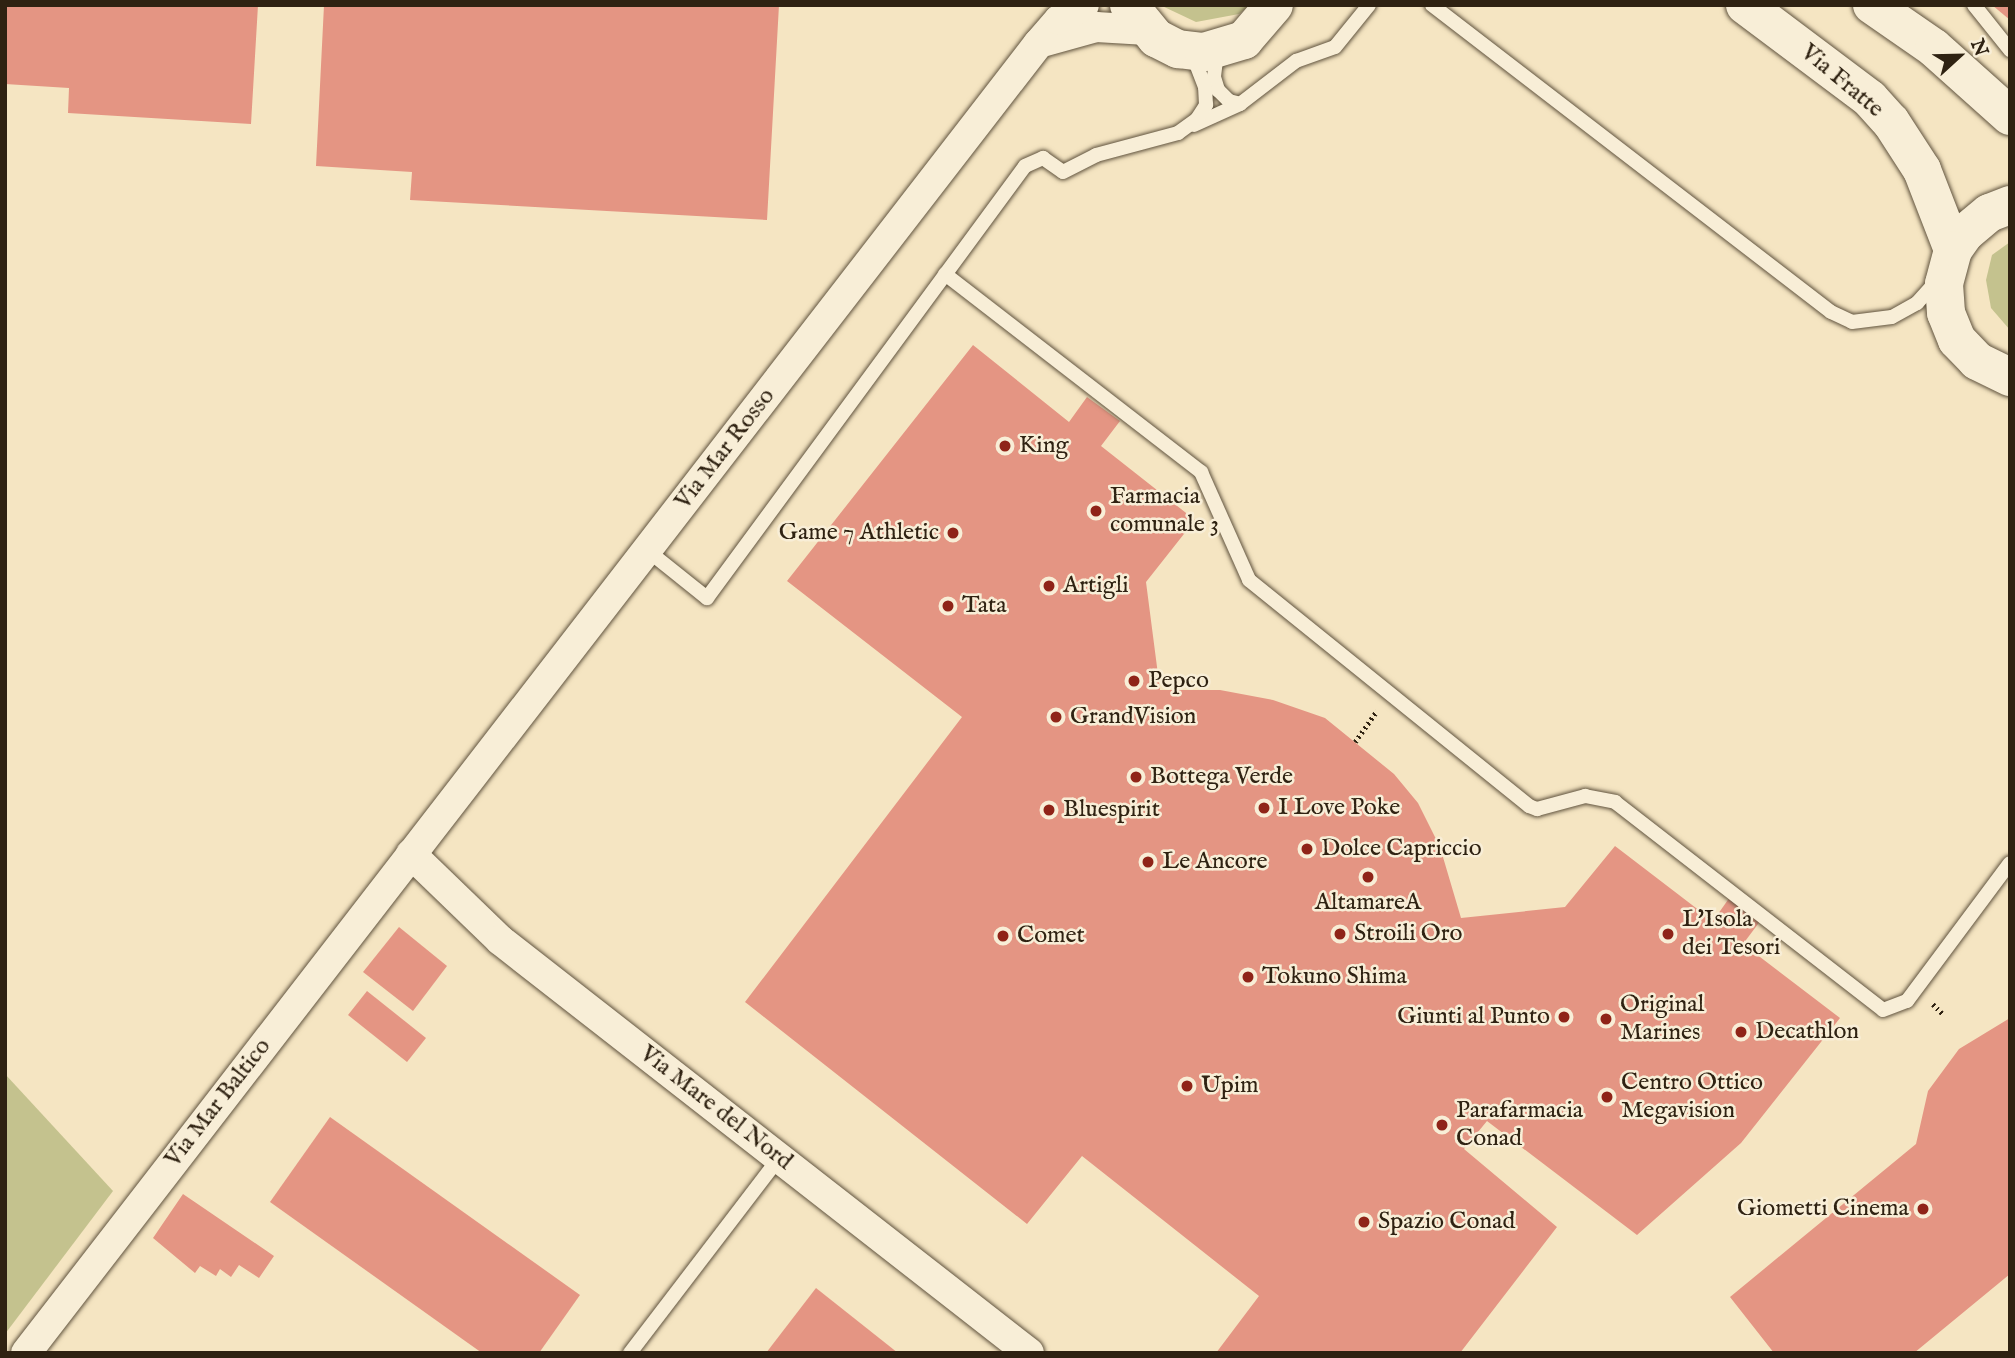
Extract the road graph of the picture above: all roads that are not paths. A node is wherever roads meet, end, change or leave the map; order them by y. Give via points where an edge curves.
1 (1084, 5) edge
2 (1369, 5) edge
3 (1432, 5) edge
4 (1745, 5) edge
5 (1974, 5) edge
6 (1277, 10) edge
7 (1891, 11) edge
8 (1138, 18) edge
9 (1038, 44) junction
10 (2010, 50) edge
11 (1204, 51) junction
12 (1240, 104) junction
13 (2006, 106) edge
14 (1178, 133) junction
15 (2010, 205) edge
16 (1950, 260) junction
17 (945, 274) junction
18 (2010, 377) edge
19 (647, 550) junction
20 (411, 854) junction
21 (2010, 863) edge
22 (779, 1158) junction
23 (26, 1353) edge
24 (630, 1353) edge
25 (1029, 1353) edge

1 - 9 street, Via Mar Rosso via 1059,20
2 - 12 lane via 1335,47 1296,61
3 - 16 lane via 1831,312 1852,322 1892,317 1917,303
4 - 16 main road, Via Fratte via 1870,99 1891,122 1922,170
5 - 10 lane
6 - 11 main road via 1244,40
7 - 13 main road
8 - 9 street
8 - 11 main road via 1167,44
9 - 19 street, Via Mar Rosso
11 - 12 lane via 1219,90 1229,101
11 - 14 lane via 1206,105 1197,119
12 - 14 lane
14 - 17 lane via 1081,160 1063,172 1043,158 1026,166
15 - 16 main road via 1972,225
16 - 18 main road, Via Fratte via 1944,298 1957,340 1989,369
17 - 19 lane via 706,598
17 - 21 lane via 1201,472 1249,580 1528,806 1537,809 1585,796 1615,802 1883,1010 1907,1001
19 - 20 street, Via Mar Rosso
20 - 22 street, Via Mare del Nord via 500,940
20 - 23 street, Via Mar Baltico
22 - 24 lane
22 - 25 street, Via Mare del Nord

